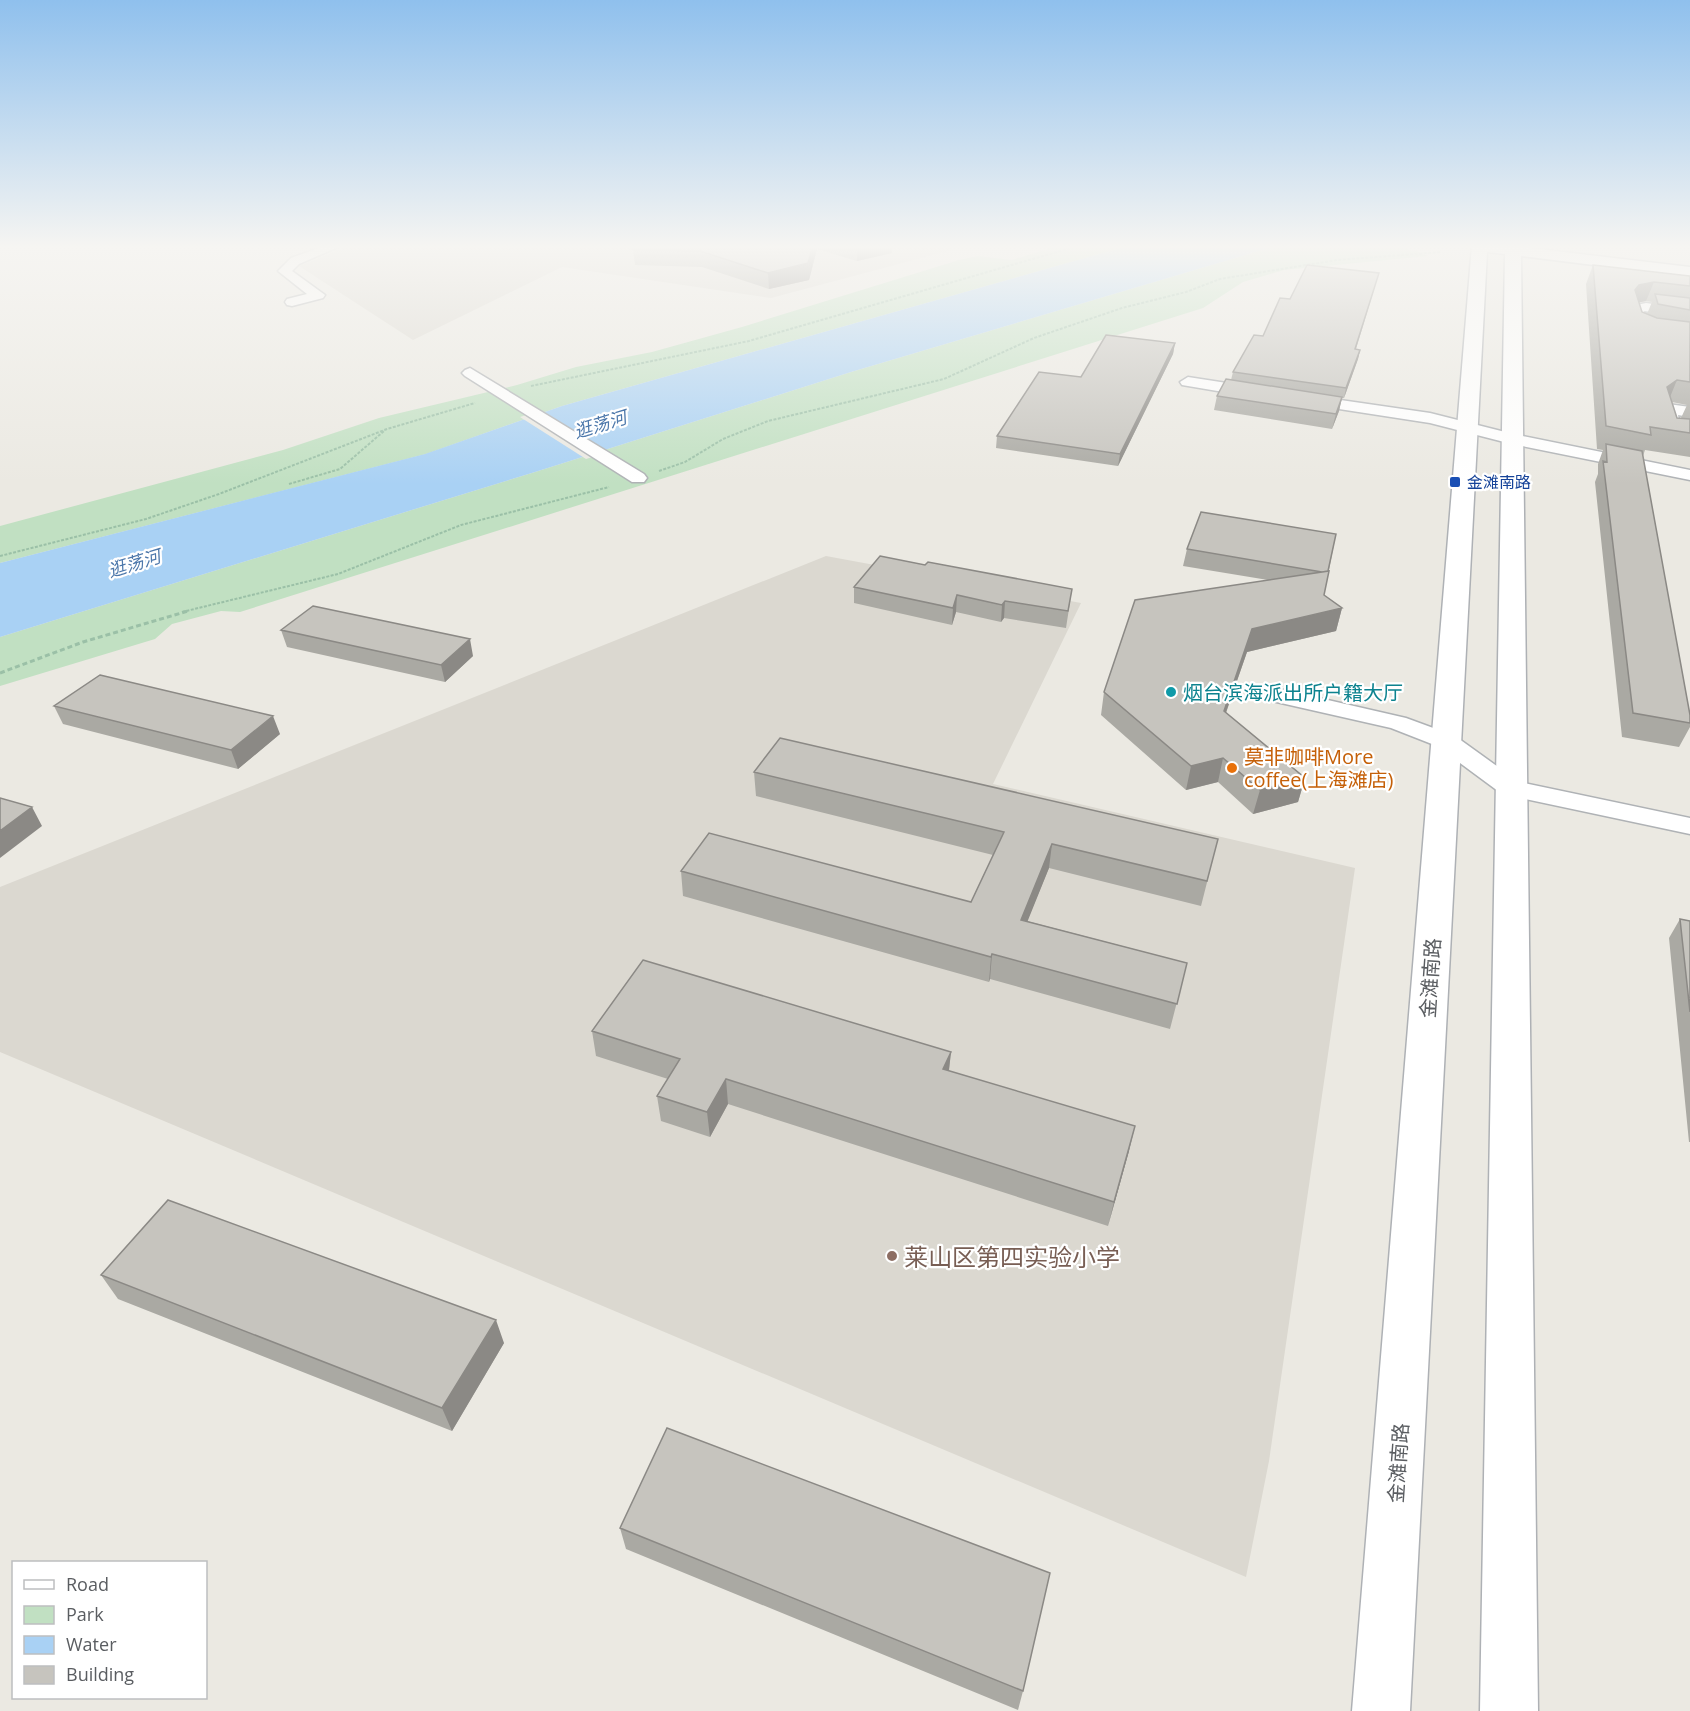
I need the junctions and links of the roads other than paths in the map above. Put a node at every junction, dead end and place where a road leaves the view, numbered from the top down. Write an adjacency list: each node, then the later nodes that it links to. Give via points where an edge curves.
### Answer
1 (1480, 325): 8 (street, 金滩南路)
2 (1499, 325): 10 (street)
3 (1640, 325): 4 (street, via 1649,332)
4 (1690, 337)
5 (470, 373): 12 (street)
6 (1188, 382): 8 (street, via 1430,418)
7 (1690, 412): 9 (street, via 1668,409 1674,434)
8 (1467, 428): 10 (street); 14 (street, 金滩南路)
9 (1690, 436)
10 (1512, 439): 11 (street); 15 (street)
11 (1690, 475)
12 (638, 478)
13 (1280, 696): 14 (street, via 1398,723)
14 (1446, 741): 15 (street); 18 (street, 金滩南路)
15 (1511, 788): 16 (street); 17 (street)
16 (1690, 826)
17 (1514, 1709)
18 (1381, 1711)

